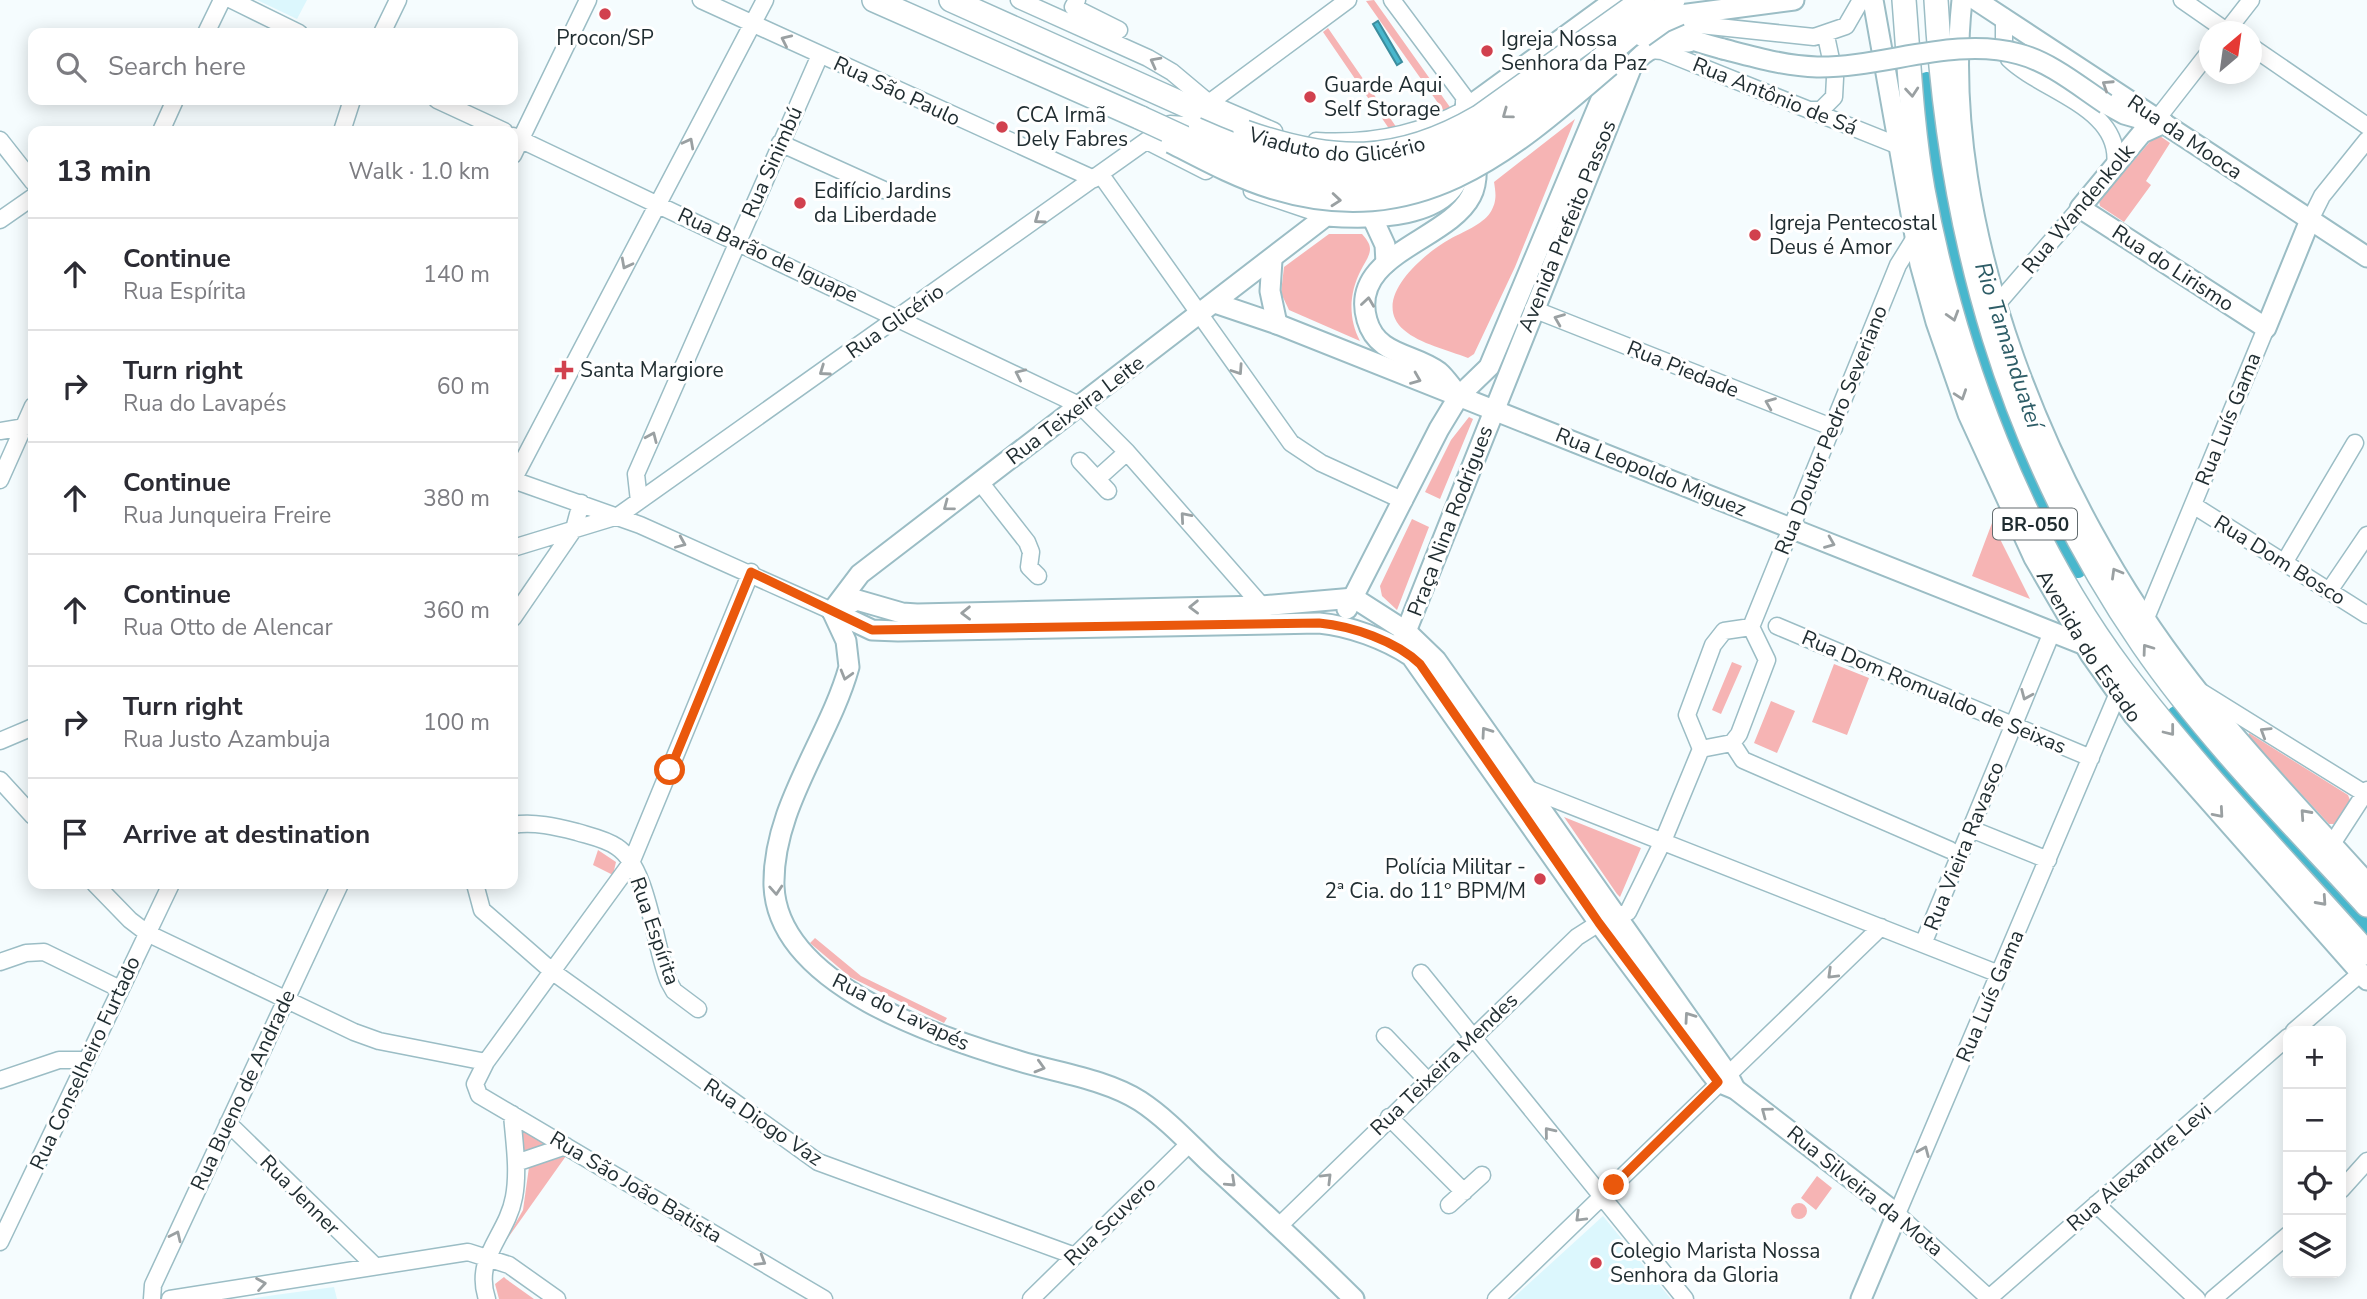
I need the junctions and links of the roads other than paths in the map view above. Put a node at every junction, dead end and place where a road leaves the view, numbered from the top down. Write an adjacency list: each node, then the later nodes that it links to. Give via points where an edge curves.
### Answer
1 (222, 0): 31 (street)
2 (232, 0): 32 (street)
3 (398, 0): 33 (street)
4 (588, 0): 57 (street)
5 (701, 0): 30 (street, Rua São Paulo)
6 (765, 0): 30 (street)
7 (874, 0): 50 (highway, Viaduto do Glicério)
8 (913, 0): 52 (highway, via 1123,95)
9 (951, 0): 35 (highway, Viaduto do Glicério, bridge, via 1245,132 1307,152 1346,156 1387,152 1450,134)
10 (979, 0): 43 (highway)
11 (1019, 0): 43 (street, one-way to 11, via 1148,58)
12 (1077, 0): 34 (street, via 1073,7)
13 (1348, 0): 43 (street)
14 (1392, 0): 47 (street)
15 (1673, 0): 50 (highway, Viaduto do Glicério, bridge, via 1511,130 1453,165 1422,176 1378,184 1298,180 1255,168)
16 (1794, 0): 41 (main road, Viaduto do Glicério, bridge, via 1680,15 1664,22)
17 (1861, 0): 36 (street, via 1846,26)
18 (1873, 0): 63 (main road, Avenida do Estado)
19 (1904, 0): 158 (highway, Avenida do Estado / BR-050, one-way to 158, via 1923,187 1940,274 1974,380 2022,501 2075,600 2122,670)
20 (1936, 0): 151 (highway, BR-050, one-way to 20, via 2242,768 2152,657 2109,592 2046,478 2012,394 1975,277 1954,177)
21 (1962, 0): 80 (main road, via 1957,65 1961,123 1985,259)
22 (1976, 0): 27 (main road, Rua da Mooca)
23 (2182, 0): 28 (street)
24 (2251, 0): 29 (street)
25 (1612, 1): 26 (main road); 47 (main road)
26 (1637, 8): 35 (highway, Viaduto do Glicério, bridge); 36 (street, via 1678,24); 37 (main road)
27 (2004, 17): 51 (main road, Rua da Mooca, one-way to 27); 64 (street, Rua da Mooca, via 2009,59 2102,122)
28 (2212, 21)
29 (2235, 21)
30 (752, 24): 40 (street, Rua São Paulo, one-way to 30); 69 (street, one-way to 30)
31 (208, 28)
32 (289, 28)
33 (384, 28)
34 (1119, 30)
35 (1594, 36): 52 (street, Viaduto do Glicério, one-way to 52, bridge, via 1545,87 1482,132 1413,162 1380,168 1310,167 1265,155 1197,126)
36 (1826, 36): 49 (street, via 1834,97 1821,110)
37 (1696, 42): 38 (main road, via 1662,44); 48 (main road, bridge, via 1765,60 1818,67 1943,52 2003,51 2039,62)
38 (1650, 50): 49 (street, Rua Antônio de Sá); 82 (main road, Avenida Prefeito Passos, via 1632,66)
39 (2262, 54): 56 (street)
40 (820, 55): 62 (street, Rua Sinimbú); 66 (street, Rua São Paulo)
41 (1618, 59): 50 (main road, Viaduto do Glicério, one-way to 41, bridge, via 1161,138 1274,189 1309,198 1384,199 1446,185 1497,157); 87 (main road, Avenida Prefeito Passos, via 1489,367)
42 (2199, 66): 51 (street, Rua Wandenkolk)
43 (1209, 103): 47 (street, via 1290,136 1350,142 1412,132)
44 (174, 105): 53 (street)
45 (350, 105): 54 (street)
46 (448, 105): 55 (street)
47 (1467, 105): 72 (main road, via 1461,169 1454,188 1440,201); 79 (main road, via 1476,164 1469,198 1456,214)
48 (2109, 106): 51 (main road, via 2137,118); 64 (main road, via 2127,129)
49 (1810, 110): 63 (street, Rua Antônio de Sá)
50 (1141, 118)
51 (2160, 121): 64 (main road, Rua Wandenkolk); 74 (main road, Rua da Mooca)
52 (1169, 122): 61 (street, Rua Glicério)
53 (163, 126)
54 (344, 126)
55 (492, 126)
56 (2367, 126)
57 (518, 135)
58 (518, 137): 69 (street, Rua Barão de Iguape)
59 (0, 140): 65 (street)
60 (2367, 140): 74 (street, via 2326,190)
61 (1149, 142): 66 (street, Rua Glicério); 71 (street, via 1222,179)
62 (780, 143): 67 (street); 76 (street, Rua Sinimbú)
63 (1899, 146): 75 (main road, Avenida do Estado)
64 (2121, 159): 70 (main road, Rua Wandenkolk)
65 (28, 176)
66 (1098, 177): 81 (street, Rua São Paulo); 83 (street, Rua Glicério, one-way to 83)
67 (884, 190)
68 (28, 200): 73 (street)
69 (657, 203): 76 (street, Rua Barão de Iguape); 96 (street, one-way to 96)
70 (2080, 208): 80 (street, Rua Wandenkolk); 85 (main road, Rua do Lirismo)
71 (1326, 216): 72 (main road); 78 (main road, Rua Teixeira Leite)
72 (1373, 219): 79 (main road, via 1385,245)
73 (0, 220)
74 (2310, 220): 77 (main road, Rua da Mooca); 85 (main road, Rua Luís Gama)
75 (1916, 236): 91 (street, Rua Doutor Pedro Severiano, via 1898,265); 126 (main road, Avenida do Estado, one-way to 126, via 1937,322 1968,414 2043,576)
76 (737, 241): 83 (street, Rua Barão de Iguape); 102 (street, Rua Sinimbú, one-way to 76, via 636,474)
77 (2364, 249)
78 (1272, 260): 81 (main road, Rua Teixeira Leite); 84 (main road, via 1270,291)
79 (1386, 262): 86 (main road, one-way to 79, via 1366,310 1372,283)
80 (1998, 303): 119 (main road, one-way to 80, via 2071,494 2037,417)
81 (1208, 308): 84 (main road); 88 (main road, Rua Teixeira Leite); 100 (street, Rua São Paulo, one-way to 100, via 1291,443 1321,463)
82 (1533, 309): 89 (main road, Avenida Prefeito Passos); 91 (street, Rua Piedade, one-way to 82)
83 (900, 317): 88 (street, Rua Barão de Iguape, one-way to 83); 102 (street, Rua Glicério, one-way to 102)
84 (1277, 324): 86 (main road)
85 (2266, 328): 103 (street, Rua Luís Gama)
86 (1379, 354): 87 (main road, via 1439,372)
87 (1459, 396): 89 (main road, Rua Leopoldo Miguez); 100 (main road, Praça Nina Rodrigues)
88 (1081, 405): 94 (street, Rua Barão de Iguape); 99 (main road, Rua Teixeira Leite)
89 (1494, 409): 106 (main road, Rua Leopoldo Miguez); 125 (main road, Praça Nina Rodrigues)
90 (28, 426): 92 (street); 97 (street)
91 (1834, 428): 106 (street, Rua Doutor Pedro Severiano)
92 (0, 431)
93 (2355, 443): 110 (street)
94 (1127, 452): 95 (street, via 1102,485); 115 (street, Rua Barão de Iguape, one-way to 94)
95 (1080, 461)
96 (518, 470)
97 (0, 480)
98 (518, 482): 101 (street)
99 (980, 482): 112 (street, via 1027,542 1029,567); 117 (main road, Rua Teixeira Leite, one-way to 117, via 860,574)
100 (1404, 501): 114 (main road, Praça Nina Rodrigues)
101 (581, 503): 104 (street); 107 (street)
102 (637, 503): 104 (street, Rua Glicério); 105 (street, Rua Sinimbú)
103 (2193, 505): 110 (street, Rua Dom Bosco); 119 (street, Rua Luís Gama)
104 (618, 516): 105 (street); 107 (street, Rua Glicério)
105 (640, 525): 111 (street, one-way to 111)
106 (1791, 528): 123 (street, Rua Doutor Pedro Severiano); 124 (main road, Rua Leopoldo Miguez, one-way to 124)
107 (574, 529): 109 (street, Rua Glicério); 116 (street)
108 (2367, 535): 113 (street)
109 (518, 546)
110 (2284, 562): 113 (street, Rua Dom Bosco)
111 (751, 572): 117 (street); 145 (street, Rua Espírita)
112 (1038, 576)
113 (2329, 591): 118 (street, Rua Dom Bosco)
114 (1354, 598): 115 (main road); 121 (main road, Praça Nina Rodrigues); 125 (main road)
115 (1262, 606): 120 (main road, one-way to 120)
116 (518, 611)
117 (832, 611): 120 (main road, via 872,630); 177 (main road, Rua do Lavapés, one-way to 177, via 846,641 849,667 786,821 774,886 784,922 800,950 829,978 930,1030 1122,1092 1157,1114)
118 (2367, 615)
119 (2146, 618): 127 (main road)
120 (1033, 620): 121 (main road)
121 (1337, 625): 125 (main road)
122 (1777, 626): 129 (street, Rua Dom Romualdo de Seixas)
123 (1751, 627): 132 (street, via 1768,660); 133 (street, via 1724,631 1713,645 1687,715)
124 (2052, 632): 126 (main road, Rua Leopoldo Miguez); 129 (street, Rua Vieira Ravasco, one-way to 129)
125 (1403, 640): 136 (main road, one-way to 125, via 1436,660); 153 (main road)
126 (2085, 645): 128 (main road, Avenida do Estado)
127 (2197, 690): 137 (street, one-way to 127); 142 (main road, one-way to 127)
128 (2118, 693): 134 (street, Rua Luís Gama); 158 (main road, Avenida do Estado, one-way to 158, via 2198,789)
129 (2014, 725): 134 (street, Rua Dom Romualdo de Seixas); 140 (street, Rua Vieira Ravasco)
130 (28, 729): 131 (street)
131 (0, 741)
132 (1732, 743): 133 (street); 143 (street, via 1743,760)
133 (1700, 749): 141 (street)
134 (2091, 758): 144 (street, Rua Luís Gama)
135 (0, 780): 138 (street)
136 (1526, 788): 141 (street); 152 (main road)
137 (2366, 793): 142 (street)
138 (28, 811)
139 (518, 822): 145 (street, via 607,841)
140 (1971, 829): 144 (street); 156 (street, Rua Vieira Ravasco)
141 (1663, 841): 152 (street, via 1630,908); 154 (street)
142 (2332, 844): 146 (main road)
143 (1950, 850)
144 (2048, 860): 161 (street, Rua Luís Gama)
145 (631, 863): 159 (street); 164 (street, Rua Espírita, via 669,982)
146 (2367, 883)
147 (100, 889): 155 (street)
148 (169, 889): 155 (street, Rua Conselheiro Furtado)
149 (338, 889): 163 (street, Rua Bueno de Andrade)
150 (476, 889): 159 (street, Rua Diogo Vaz, via 482,910 496,926)
151 (2367, 905)
152 (1619, 916): 153 (street, Rua Teixeira Mendes); 173 (main road, one-way to 152)
153 (1599, 923): 167 (street, Rua Teixeira Mendes, via 1577,937); 173 (main road)
154 (1881, 927): 156 (street); 173 (street, one-way to 173)
155 (147, 933): 162 (street, Rua Conselheiro Furtado); 163 (street)
156 (1923, 944): 161 (street)
157 (0, 961): 162 (street, via 44,952)
158 (2365, 968): 165 (street)
159 (553, 972): 170 (street); 193 (street, Rua Diogo Vaz, via 818,1162)
160 (1421, 973): 167 (street)
161 (1999, 974): 187 (street, Rua Luís Gama, one-way to 161)
162 (120, 989): 169 (street, Rua Conselheiro Furtado)
163 (284, 999): 170 (street, via 373,1040); 176 (street, Rua Bueno de Andrade)
164 (698, 1009)
165 (2300, 1026)
166 (1385, 1036): 172 (street)
167 (1472, 1037): 172 (street, Rua Teixeira Mendes); 184 (street, one-way to 167)
168 (2283, 1041): 186 (street, Rua Alexandre Levi)
169 (86, 1060): 171 (street, via 59,1060); 190 (street, Rua Conselheiro Furtado)
170 (486, 1062): 174 (street, Rua São João Batista, via 475,1084 479,1095)
171 (0, 1080)
172 (1427, 1080): 175 (street, Rua Teixeira Mendes)
173 (1727, 1081): 184 (street); 187 (main road, Rua Silveira da Mota, one-way to 173)
174 (512, 1114): 178 (street, Rua São João Batista); 180 (street)
175 (1389, 1117): 183 (street); 188 (street, Rua Teixeira Mendes, one-way to 175)
176 (228, 1123): 191 (street, Rua Jenner); 196 (street, Rua Bueno de Andrade, one-way to 176, via 153,1285)
177 (1189, 1144): 188 (main road, Rua do Lavapés, one-way to 188); 193 (street, Rua Scuvero)
178 (566, 1146): 180 (street); 200 (street, Rua São João Batista, one-way to 200)
179 (2367, 1161): 182 (street)
180 (516, 1163): 192 (street, via 512,1207)
181 (1482, 1175): 183 (street)
182 (2346, 1184)
183 (1464, 1192): 185 (street)
184 (1602, 1196): 203 (street, one-way to 203); 204 (street)
185 (1449, 1205)
186 (2096, 1205): 206 (street, Rua Alexandre Levi); 207 (street)
187 (1897, 1213): 205 (main road, Rua Luís Gama); 206 (street, Rua Silveira da Mota)
188 (1279, 1226): 202 (main road, Rua do Lavapés)
189 (2283, 1239): 208 (street)
190 (0, 1242)
191 (356, 1251): 194 (street, Rua Jenner); 195 (street)
192 (488, 1256): 194 (street, via 457,1252); 198 (street, via 481,1276); 199 (street)
193 (1075, 1256): 201 (street, Rua Scuvero)
194 (374, 1265): 195 (street)
195 (348, 1269): 197 (street, one-way to 195)
196 (152, 1299)
197 (170, 1299)
198 (487, 1299)
199 (557, 1299)
200 (824, 1299)
201 (1031, 1299)
202 (1354, 1299)
203 (1496, 1299)
204 (1685, 1299)
205 (1861, 1299)
206 (1989, 1299)
207 (2197, 1299)
208 (2213, 1299)

